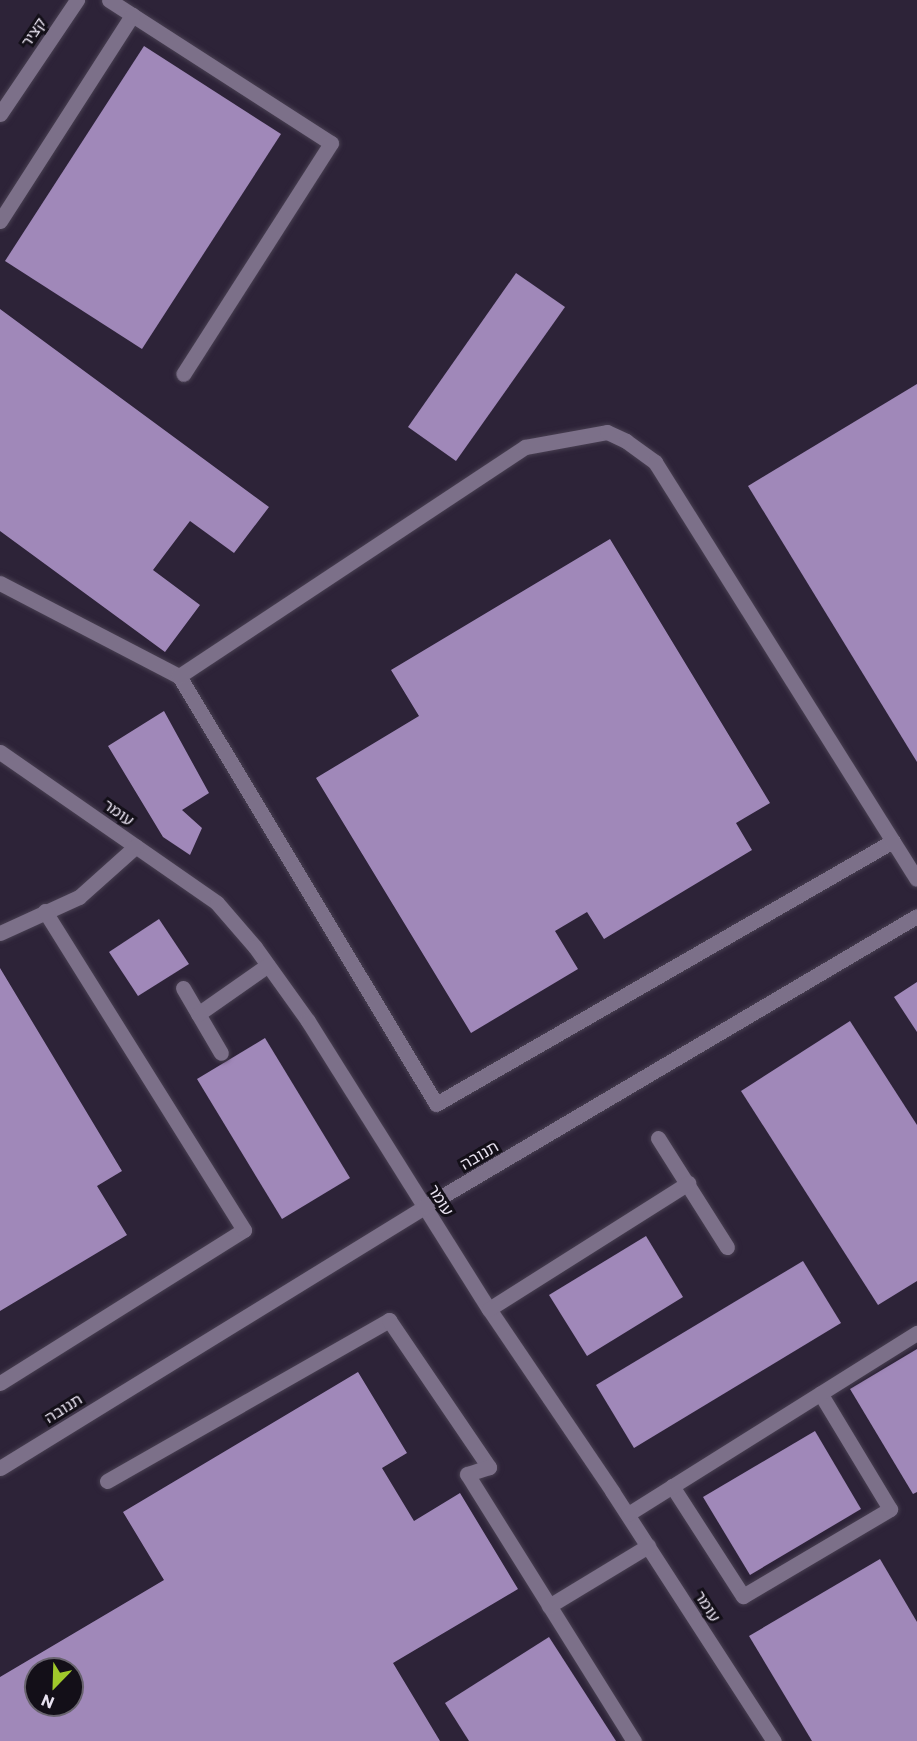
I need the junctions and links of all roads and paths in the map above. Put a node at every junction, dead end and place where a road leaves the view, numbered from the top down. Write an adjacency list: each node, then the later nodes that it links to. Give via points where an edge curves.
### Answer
1 (77, 0): 4 (street, קציר)
2 (109, 0): 3 (street)
3 (132, 15): 5 (street); 6 (street, via 331,143)
4 (0, 114)
5 (0, 221)
6 (183, 374)
7 (0, 582): 8 (street)
8 (179, 676): 10 (street, via 525,447 607,432 654,462); 10 (street, via 436,1104)
9 (0, 752): 11 (street, עומר)
10 (893, 841): 12 (street)
11 (136, 846): 13 (street, via 79,897); 16 (street, עומר, via 217,903)
12 (917, 879)
13 (45, 911): 15 (street); 26 (street, via 244,1230)
14 (917, 916): 22 (street, תנובה)
15 (0, 933)
16 (268, 966): 18 (street); 22 (street, עומר, via 308,1021)
17 (183, 988): 18 (street)
18 (198, 1014): 19 (street)
19 (221, 1053)
20 (658, 1138): 21 (street)
21 (688, 1184): 23 (street); 24 (street)
22 (424, 1207): 24 (street, עומר); 28 (street, תנובה)
23 (727, 1247)
24 (489, 1309): 31 (street, עומר)
25 (917, 1333): 27 (street)
26 (0, 1383)
27 (820, 1393): 30 (street); 30 (street, via 890,1509 743,1596)
28 (0, 1468)
29 (107, 1481): 33 (street, via 389,1320 489,1467 467,1474)
30 (672, 1486): 31 (street)
31 (628, 1514): 32 (street, עומר)
32 (648, 1546): 33 (street); 35 (street, עומר)
33 (549, 1606): 34 (street)
34 (634, 1741)
35 (774, 1741)

